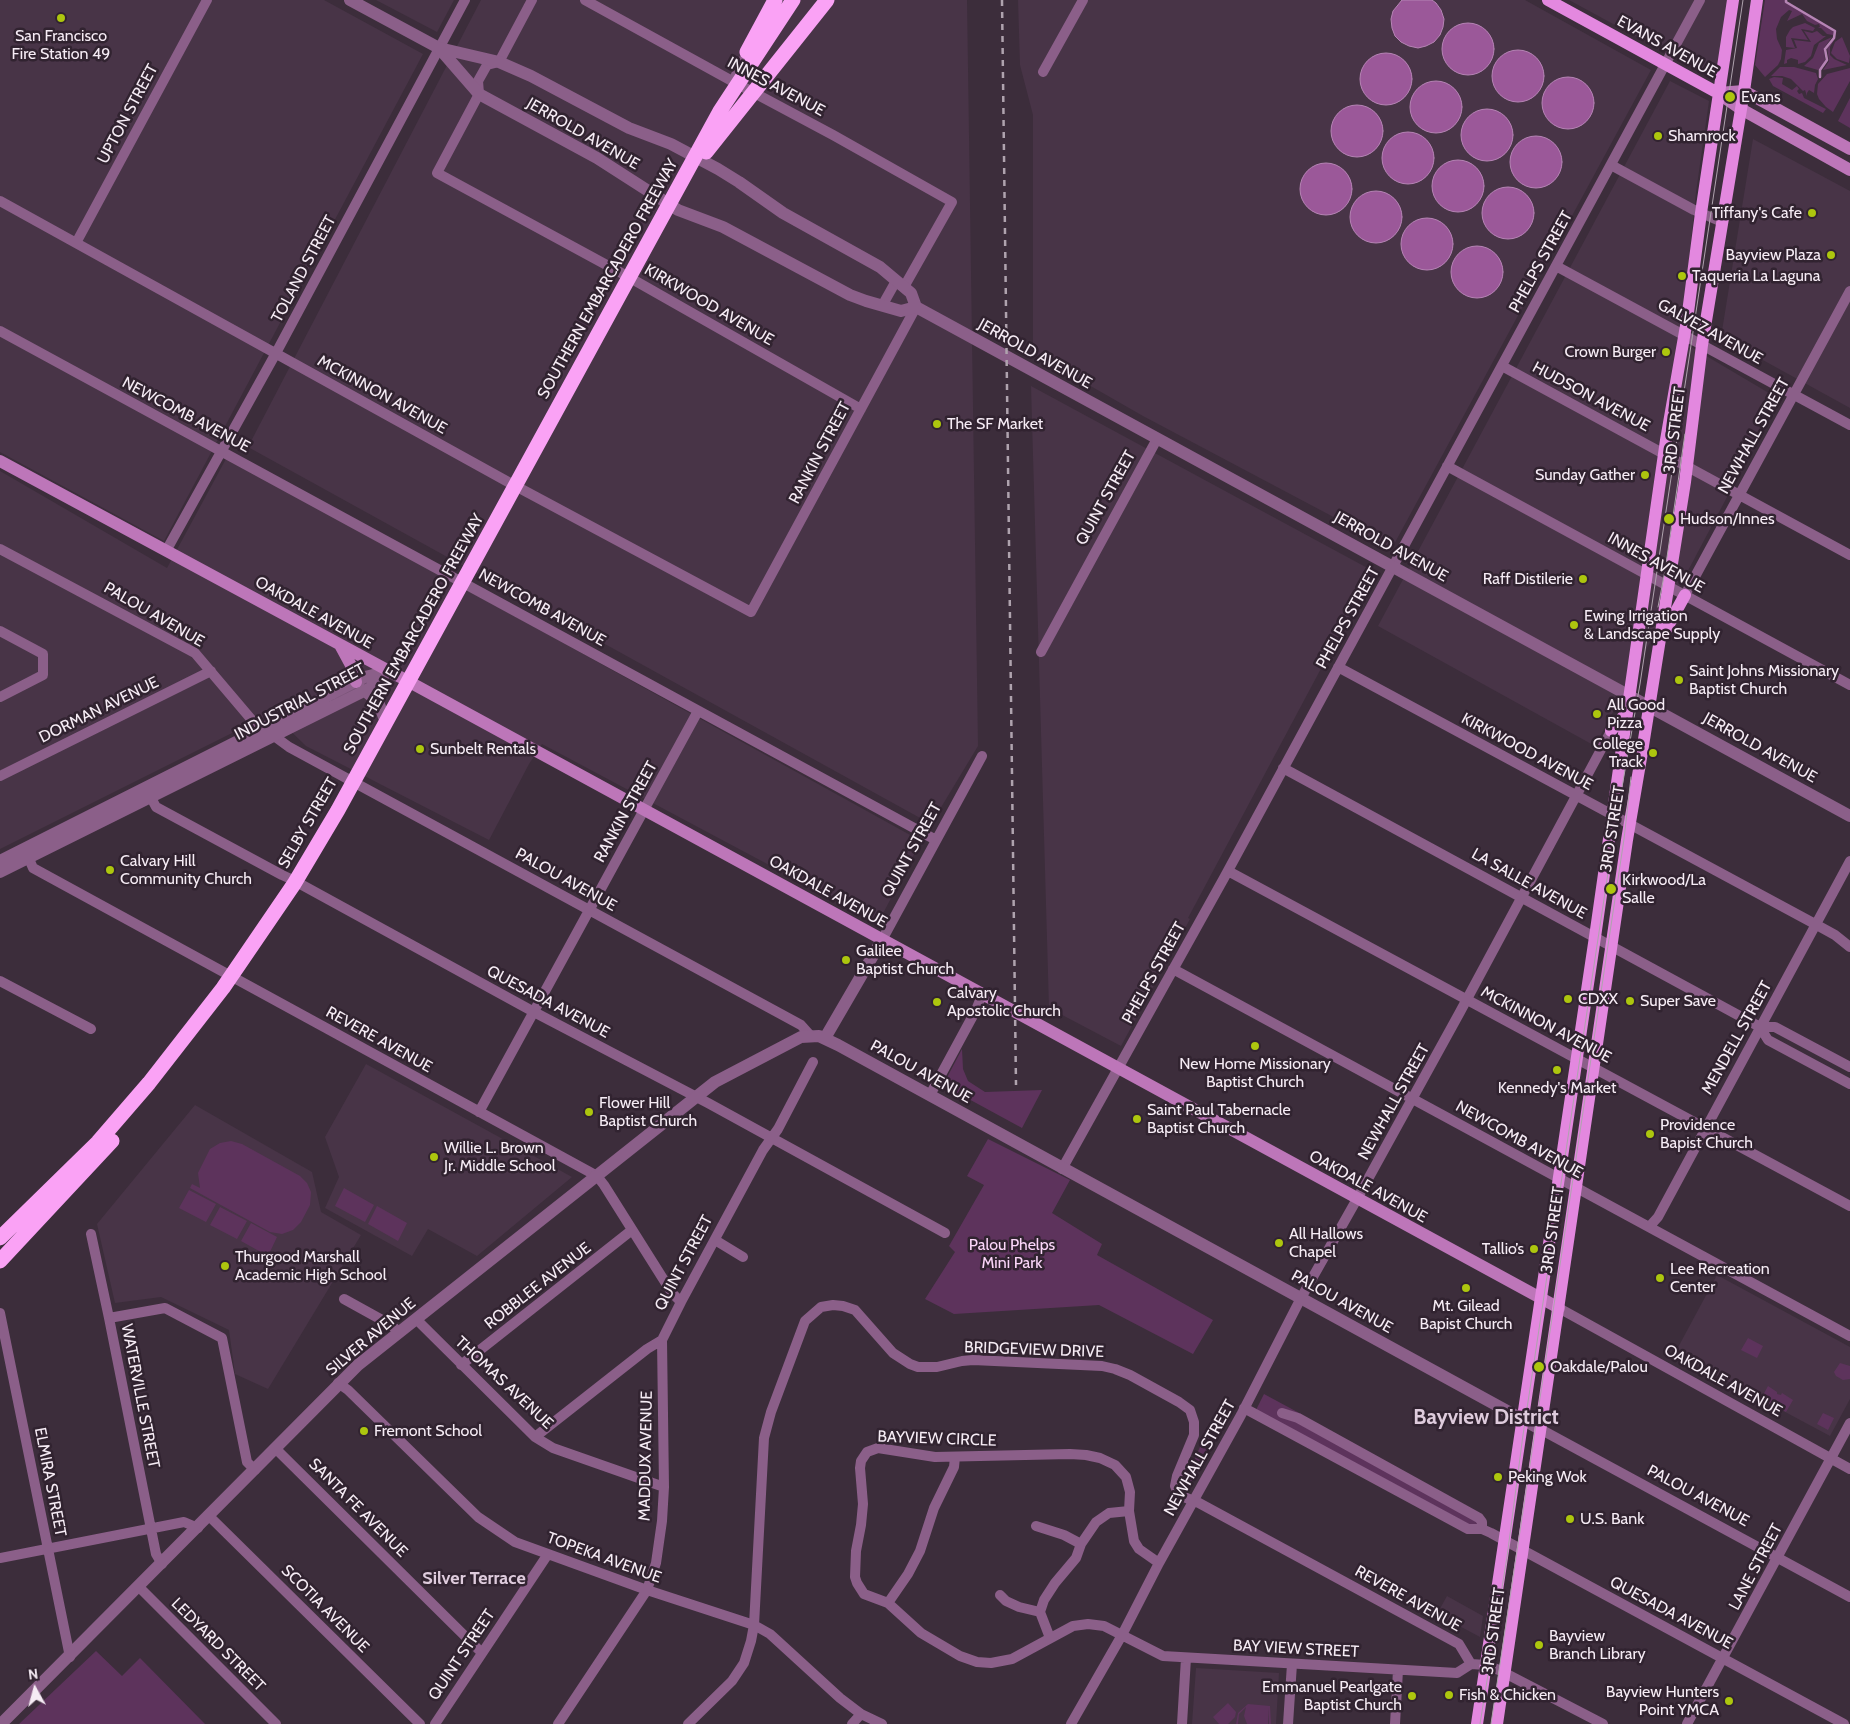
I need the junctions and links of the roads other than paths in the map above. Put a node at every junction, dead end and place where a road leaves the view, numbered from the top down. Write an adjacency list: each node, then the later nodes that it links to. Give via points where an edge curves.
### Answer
1 (207, 0): 32 (street, UPTON STREET)
2 (350, 0): 14 (street, JERROLD AVENUE)
3 (465, 0): 14 (street, TOLAND STREET)
4 (532, 0): 15 (street)
5 (585, 0): 18 (street, INNES AVENUE)
6 (775, 0): 18 (street); 125 (highway, SOUTHERN EMBARCADERO FREEWAY, via 329,815 243,951)
7 (793, 0): 31 (highway, SOUTHERN EMBARCADERO FREEWAY, via 720,112)
8 (827, 0): 31 (highway, via 702,158)
9 (1082, 0): 17 (street)
10 (1548, 0): 16 (main road, EVANS AVENUE)
11 (1700, 0): 16 (street, PHELPS STREET)
12 (1733, 0): 20 (main road, 3RD STREET)
13 (1757, 0): 19 (main road, 3RD STREET)
14 (439, 48): 15 (street, JERROLD AVENUE); 21 (street, JERROLD AVENUE); 43 (street, TOLAND STREET)
15 (499, 62): 21 (street, via 487,65 478,81); 24 (street, JERROLD AVENUE)
16 (1666, 64): 20 (main road, EVANS AVENUE); 25 (street, PHELPS STREET)
17 (1043, 72)
18 (732, 82): 24 (street); 35 (street, INNES AVENUE, via 952,202)
19 (1744, 91): 20 (main road, EVANS AVENUE); 22 (main road, 3RD STREET); 23 (main road)
20 (1718, 93): 22 (main road, EVANS AVENUE); 29 (main road, 3RD STREET)
21 (480, 94): 28 (street, JERROLD AVENUE, via 597,158); 46 (street, KIRKWOOD AVENUE, via 437,173)
22 (1741, 109): 26 (main road, EVANS AVENUE); 30 (main road, 3RD STREET)
23 (1850, 149)
24 (690, 155): 28 (street); 35 (street, JERROLD AVENUE, via 739,182 783,213 880,267)
25 (1611, 165): 29 (street); 34 (street, PHELPS STREET)
26 (1850, 170)
27 (0, 201): 32 (street, MCKINNON AVENUE)
28 (665, 202): 33 (street); 38 (street, JERROLD AVENUE, via 690,216 723,227 850,295)
29 (1701, 213): 30 (street); 41 (main road, 3RD STREET)
30 (1722, 222): 42 (main road, 3RD STREET)
31 (652, 235): 112 (highway, SOUTHERN EMBARCADERO FREEWAY, via 330,825 276,912)
32 (76, 243): 43 (street, MCKINNON AVENUE)
33 (632, 263)
34 (1556, 266): 41 (street, GALVEZ AVENUE); 44 (street, PHELPS STREET)
35 (900, 284): 38 (street); 39 (street, JERROLD AVENUE, via 911,293)
36 (619, 287): 54 (street, SELBY STREET)
37 (1849, 294): 45 (street, NEWHALL STREET)
38 (882, 306): 39 (street, JERROLD AVENUE, via 901,311)
39 (916, 308): 46 (street, RANKIN STREET); 48 (street, JERROLD AVENUE)
40 (0, 331): 49 (street, NEWCOMB AVENUE)
41 (1684, 335): 42 (street, GALVEZ AVENUE); 50 (main road, 3RD STREET)
42 (1702, 345): 45 (street, GALVEZ AVENUE); 53 (main road, 3RD STREET)
43 (276, 353): 49 (street, TOLAND STREET); 54 (street, MCKINNON AVENUE)
44 (1502, 366): 50 (street, HUDSON AVENUE); 52 (street, PHELPS STREET)
45 (1794, 394): 47 (street, GALVEZ AVENUE); 55 (street, NEWHALL STREET)
46 (861, 409): 64 (street, RANKIN STREET)
47 (1850, 425)
48 (1157, 439): 59 (street, JERROLD AVENUE); 68 (street, QUINT STREET)
49 (221, 451): 57 (street, TOLAND STREET); 61 (street, NEWCOMB AVENUE)
50 (1664, 454): 53 (street, HUDSON AVENUE); 60 (main road, 3RD STREET)
51 (0, 461): 57 (main road, OAKDALE AVENUE)
52 (1447, 466): 59 (street, PHELPS STREET); 60 (street, INNES AVENUE)
53 (1687, 467): 55 (street, HUDSON AVENUE); 62 (main road, 3RD STREET)
54 (510, 483): 61 (street, SELBY STREET); 64 (street, MCKINNON AVENUE)
55 (1738, 495): 58 (street, HUDSON AVENUE); 63 (street, NEWHALL STREET)
56 (0, 549): 70 (street, PALOU AVENUE, via 194,653)
57 (166, 552): 67 (main road, OAKDALE AVENUE)
58 (1850, 555)
59 (1392, 567): 69 (street, PHELPS STREET); 76 (street, JERROLD AVENUE)
60 (1648, 575): 62 (street, INNES AVENUE); 76 (main road, 3RD STREET)
61 (459, 579): 72 (street, SELBY STREET); 78 (street, NEWCOMB AVENUE)
62 (1668, 586): 63 (street, INNES AVENUE); 66 (main road, 3RD STREET)
63 (1685, 595): 66 (main road); 73 (street, INNES AVENUE)
64 (750, 612)
65 (0, 631): 75 (street, via 43,654 43,675)
66 (1658, 644): 77 (main road, 3RD STREET)
67 (340, 645): 71 (main road, OAKDALE AVENUE); 74 (main road)
68 (1041, 652)
69 (1338, 667): 84 (street, PHELPS STREET); 88 (street, KIRKWOOD AVENUE)
70 (211, 671): 82 (street, PALOU AVENUE, via 251,719); 85 (street, DORMAN AVENUE)
71 (388, 671): 72 (main road, OAKDALE AVENUE); 74 (street, INDUSTRIAL STREET, via 365,677)
72 (404, 679): 80 (street, SELBY STREET); 89 (main road, OAKDALE AVENUE)
73 (1850, 685)
74 (360, 686): 80 (street, via 378,702); 82 (street, INDUSTRIAL STREET)
75 (0, 696)
76 (1629, 696): 77 (street, JERROLD AVENUE); 79 (main road, 3RD STREET)
77 (1649, 706): 91 (street, JERROLD AVENUE); 92 (main road, 3RD STREET)
78 (698, 711): 89 (street, RANKIN STREET); 93 (street, NEWCOMB AVENUE)
79 (1627, 712): 81 (main road); 90 (main road, 3RD STREET)
80 (384, 718): 86 (street, SELBY STREET)
81 (1611, 731): 88 (street, NEWHALL STREET)
82 (267, 732): 86 (street, PALOU AVENUE); 87 (street, INDUSTRIAL STREET)
83 (982, 756): 93 (street, QUINT STREET)
84 (1283, 768): 97 (street, PHELPS STREET); 100 (street, LA SALLE AVENUE)
85 (0, 776)
86 (350, 780): 99 (street, SELBY STREET); 101 (street, PALOU AVENUE)
87 (148, 792): 94 (street, INDUSTRIAL STREET); 99 (street, QUESADA AVENUE, via 156,807)
88 (1576, 795): 90 (street, KIRKWOOD AVENUE); 100 (street, NEWHALL STREET)
89 (644, 810): 101 (street, RANKIN STREET); 106 (main road, OAKDALE AVENUE)
90 (1612, 815): 92 (street, KIRKWOOD AVENUE); 105 (main road, 3RD STREET)
91 (1850, 816)
92 (1630, 825): 102 (street, KIRKWOOD AVENUE); 107 (main road, 3RD STREET)
93 (936, 840): 106 (street, QUINT STREET)
94 (26, 853): 95 (street, INDUSTRIAL STREET); 98 (street, INDUSTRIAL STREET); 110 (street, REVERE AVENUE, via 33,868)
95 (0, 861)
96 (1850, 861): 102 (street, MENDELL STREET)
97 (1228, 871): 109 (street, PHELPS STREET); 114 (street, MCKINNON AVENUE)
98 (0, 872)
99 (294, 880): 110 (street, SELBY STREET); 115 (street, QUESADA AVENUE)
100 (1522, 898): 105 (street, LA SALLE AVENUE); 114 (street, NEWHALL STREET)
101 (589, 911): 115 (street, RANKIN STREET); 118 (street, PALOU AVENUE, via 801,1025)
102 (1815, 924): 103 (street, KIRKWOOD AVENUE); 116 (street, MENDELL STREET)
103 (1835, 935): 104 (street, KIRKWOOD AVENUE); 108 (street, KIRKWOOD AVENUE)
104 (1850, 936)
105 (1595, 937): 107 (street, LA SALLE AVENUE); 120 (main road, 3RD STREET)
106 (882, 940): 113 (main road, OAKDALE AVENUE); 119 (street, QUINT STREET)
107 (1611, 946): 116 (street, LA SALLE AVENUE); 122 (main road, 3RD STREET)
108 (1850, 947)
109 (1173, 969): 124 (street, PHELPS STREET); 129 (street, NEWCOMB AVENUE)
110 (230, 974): 130 (street, REVERE AVENUE)
111 (0, 981): 117 (street)
112 (223, 988): 144 (highway, SOUTHERN EMBARCADERO FREEWAY, via 124,1113); 148 (highway, via 158,1089)
113 (982, 995): 124 (main road, OAKDALE AVENUE); 127 (street)
114 (1467, 999): 120 (street, MCKINNON AVENUE); 129 (street, NEWHALL STREET)
115 (534, 1012): 128 (street, QUESADA AVENUE); 130 (street, RANKIN STREET)
116 (1760, 1027): 123 (street, LA SALLE AVENUE, via 1775,1027); 126 (street, LA SALLE AVENUE, via 1768,1040); 131 (street, MENDELL STREET)
117 (91, 1029)
118 (810, 1035): 119 (street, PALOU AVENUE); 128 (street, SILVER AVENUE, via 723,1078)
119 (826, 1038): 127 (street, PALOU AVENUE)
120 (1577, 1059): 122 (street, MCKINNON AVENUE); 135 (main road, 3RD STREET)
121 (814, 1062): 132 (street, QUINT STREET)
122 (1593, 1067): 131 (street, MCKINNON AVENUE); 136 (main road, 3RD STREET)
123 (1850, 1068)
124 (1118, 1069): 133 (street, PHELPS STREET); 137 (main road, OAKDALE AVENUE)
125 (157, 1072): 140 (highway, SOUTHERN EMBARCADERO FREEWAY); 146 (highway, via 118,1127)
126 (1850, 1084)
127 (930, 1095): 133 (street, PALOU AVENUE)
128 (696, 1098): 132 (street, QUESADA AVENUE); 134 (street, SILVER AVENUE)
129 (1412, 1099): 135 (street, NEWCOMB AVENUE); 137 (street, NEWHALL STREET)
130 (479, 1112): 134 (street, REVERE AVENUE)
131 (1705, 1128): 138 (street, MCKINNON AVENUE); 139 (street, MENDELL STREET, via 1658,1217)
132 (771, 1139): 143 (street, QUESADA AVENUE); 145 (street, QUINT STREET)
133 (1062, 1169): 149 (street, PALOU AVENUE)
134 (597, 1176): 141 (street, REVERE AVENUE); 156 (street, SILVER AVENUE)
135 (1559, 1179): 136 (street, NEWCOMB AVENUE); 151 (main road, 3RD STREET)
136 (1575, 1188): 139 (street, NEWCOMB AVENUE); 153 (main road, 3RD STREET)
137 (1358, 1200): 149 (street, NEWHALL STREET); 151 (main road, OAKDALE AVENUE)
138 (1850, 1206)
139 (1649, 1227): 158 (street, NEWCOMB AVENUE)
140 (0, 1228)
141 (632, 1230): 152 (street, REVERE AVENUE); 160 (street, ROBBLEE AVENUE)
142 (90, 1234): 155 (street, WATERVILLE STREET)
143 (945, 1234)
144 (0, 1238)
145 (715, 1240): 147 (street); 152 (street, QUINT STREET)
146 (0, 1252)
147 (743, 1257)
148 (0, 1261)
149 (1301, 1298): 162 (street, NEWHALL STREET); 164 (street, PALOU AVENUE)
150 (344, 1299): 157 (street)
151 (1541, 1299): 153 (main road, OAKDALE AVENUE); 164 (main road, 3RD STREET)
152 (681, 1302): 159 (street, QUINT STREET)
153 (1559, 1308): 166 (main road, 3RD STREET); 170 (street, OAKDALE AVENUE)
154 (0, 1313): 183 (street, ELMIRA STREET)
155 (110, 1318): 172 (street, via 165,1308 222,1338 247,1462); 178 (street, WATERVILLE STREET)
156 (416, 1319): 157 (street, SILVER AVENUE); 160 (street, THOMAS AVENUE)
157 (399, 1332): 161 (street, SILVER AVENUE)
158 (1850, 1336)
159 (662, 1340): 167 (street); 173 (street, MADDUX AVENUE)
160 (461, 1364): 167 (street, THOMAS AVENUE)
161 (338, 1383): 168 (street, SILVER AVENUE); 185 (street, TOPEKA AVENUE, via 478,1517 515,1542)
162 (1244, 1408): 174 (street, NEWHALL STREET); 180 (street, QUESADA AVENUE, via 1468,1529)
163 (1282, 1413): 180 (street, QUESADA AVENUE, via 1298,1418 1479,1518)
164 (1522, 1419): 166 (street, PALOU AVENUE); 181 (main road, 3RD STREET)
165 (1850, 1424): 170 (street, LANE STREET)
166 (1540, 1429): 184 (main road, 3RD STREET); 186 (street, PALOU AVENUE)
167 (535, 1437): 173 (street, THOMAS AVENUE, via 553,1448)
168 (276, 1449): 172 (street, SILVER AVENUE); 199 (street, SANTA FE AVENUE)
169 (955, 1457): 175 (street, BAYVIEW CIRCLE, via 1070,1454 1100,1458 1114,1465 1126,1477 1130,1492); 194 (street, via 954,1467 934,1508 918,1556); 194 (street, BAYVIEW CIRCLE, via 917,1456 878,1448 867,1452 861,1461 862,1524 855,1577 864,1594)
170 (1831, 1458): 171 (street, OAKDALE AVENUE); 186 (street, LANE STREET)
171 (1850, 1469)
172 (255, 1470): 176 (street, SILVER AVENUE)
173 (664, 1487): 191 (street, MADDUX AVENUE, via 656,1563)
174 (1193, 1500): 188 (street, NEWHALL STREET); 196 (street, BRIDGEVIEW DRIVE, via 1179,1495 1175,1486 1194,1435 1190,1410 1130,1375 1102,1366 973,1360 937,1367 918,1366 893,1353 855,1310 838,1305 821,1307 806,1321 764,1438); 204 (street, REVERE AVENUE, via 1459,1644)
175 (1129, 1511): 182 (street, via 1102,1517); 188 (street, BAYVIEW CIRCLE, via 1134,1541 1139,1549)
176 (209, 1516): 179 (street, SILVER AVENUE); 211 (street, SCOTIA AVENUE)
177 (1036, 1526): 182 (street)
178 (151, 1528): 179 (street, via 184,1522); 183 (street); 189 (street, WATERVILLE STREET, via 156,1554)
179 (198, 1528): 189 (street, SILVER AVENUE)
180 (1482, 1529): 181 (street, QUESADA AVENUE)
181 (1505, 1540): 184 (street, QUESADA AVENUE); 205 (main road, 3RD STREET)
182 (1082, 1544): 195 (street, via 1076,1558 1044,1600)
183 (48, 1548): 187 (street); 200 (street, ELMIRA STREET)
184 (1522, 1550): 202 (street, QUESADA AVENUE); 207 (main road, 3RD STREET)
185 (548, 1554): 191 (street, TOPEKA AVENUE); 199 (street, QUINT STREET)
186 (1778, 1557): 193 (street, PALOU AVENUE); 202 (street, LANE STREET)
187 (0, 1558)
188 (1159, 1563): 197 (street, NEWHALL STREET)
189 (162, 1564): 190 (street, SILVER AVENUE)
190 (139, 1587): 200 (street, SILVER AVENUE); 210 (street, LEDYARD STREET)
191 (647, 1590): 196 (street, TOPEKA AVENUE); 213 (street, MADDUX AVENUE)
192 (1000, 1595): 195 (street, via 1019,1607)
193 (1850, 1597)
194 (888, 1603): 198 (street, BAYVIEW CIRCLE, via 921,1633 976,1662 990,1664 1012,1659)
195 (1040, 1612): 198 (street)
196 (754, 1625): 208 (street, TOPEKA AVENUE, via 770,1634); 214 (street, BRIDGEVIEW DRIVE, via 744,1663 732,1682)
197 (1122, 1635): 198 (street, BAYVIEW CIRCLE, via 1104,1626 1088,1624 1073,1626); 201 (street, BAY VIEW STREET, via 1163,1656); 217 (street, NEWHALL STREET)
198 (1050, 1638)
199 (482, 1653): 212 (street, QUINT STREET)
200 (70, 1657): 209 (street, SILVER AVENUE)
201 (1186, 1658): 203 (street, BAY VIEW STREET); 218 (street)
202 (1723, 1658): 224 (street, LANE STREET); 225 (street, QUESADA AVENUE)
203 (1292, 1664): 206 (street, BAY VIEW STREET); 219 (street)
204 (1471, 1664): 205 (street); 206 (street, BAY VIEW STREET, via 1457,1673)
205 (1486, 1666): 207 (street); 221 (main road, 3RD STREET)
206 (1398, 1670): 220 (street)
207 (1504, 1672): 222 (main road, 3RD STREET); 223 (street)
208 (861, 1714): 215 (street); 216 (street, TOPEKA AVENUE)
209 (1, 1724)
210 (276, 1724)
211 (420, 1724)
212 (435, 1724)
213 (558, 1724)
214 (688, 1724)
215 (852, 1724)
216 (882, 1724)
217 (1071, 1724)
218 (1182, 1724)
219 (1288, 1724)
220 (1395, 1724)
221 (1477, 1724)
222 (1497, 1724)
223 (1603, 1724)
224 (1688, 1724)
225 (1844, 1724)

